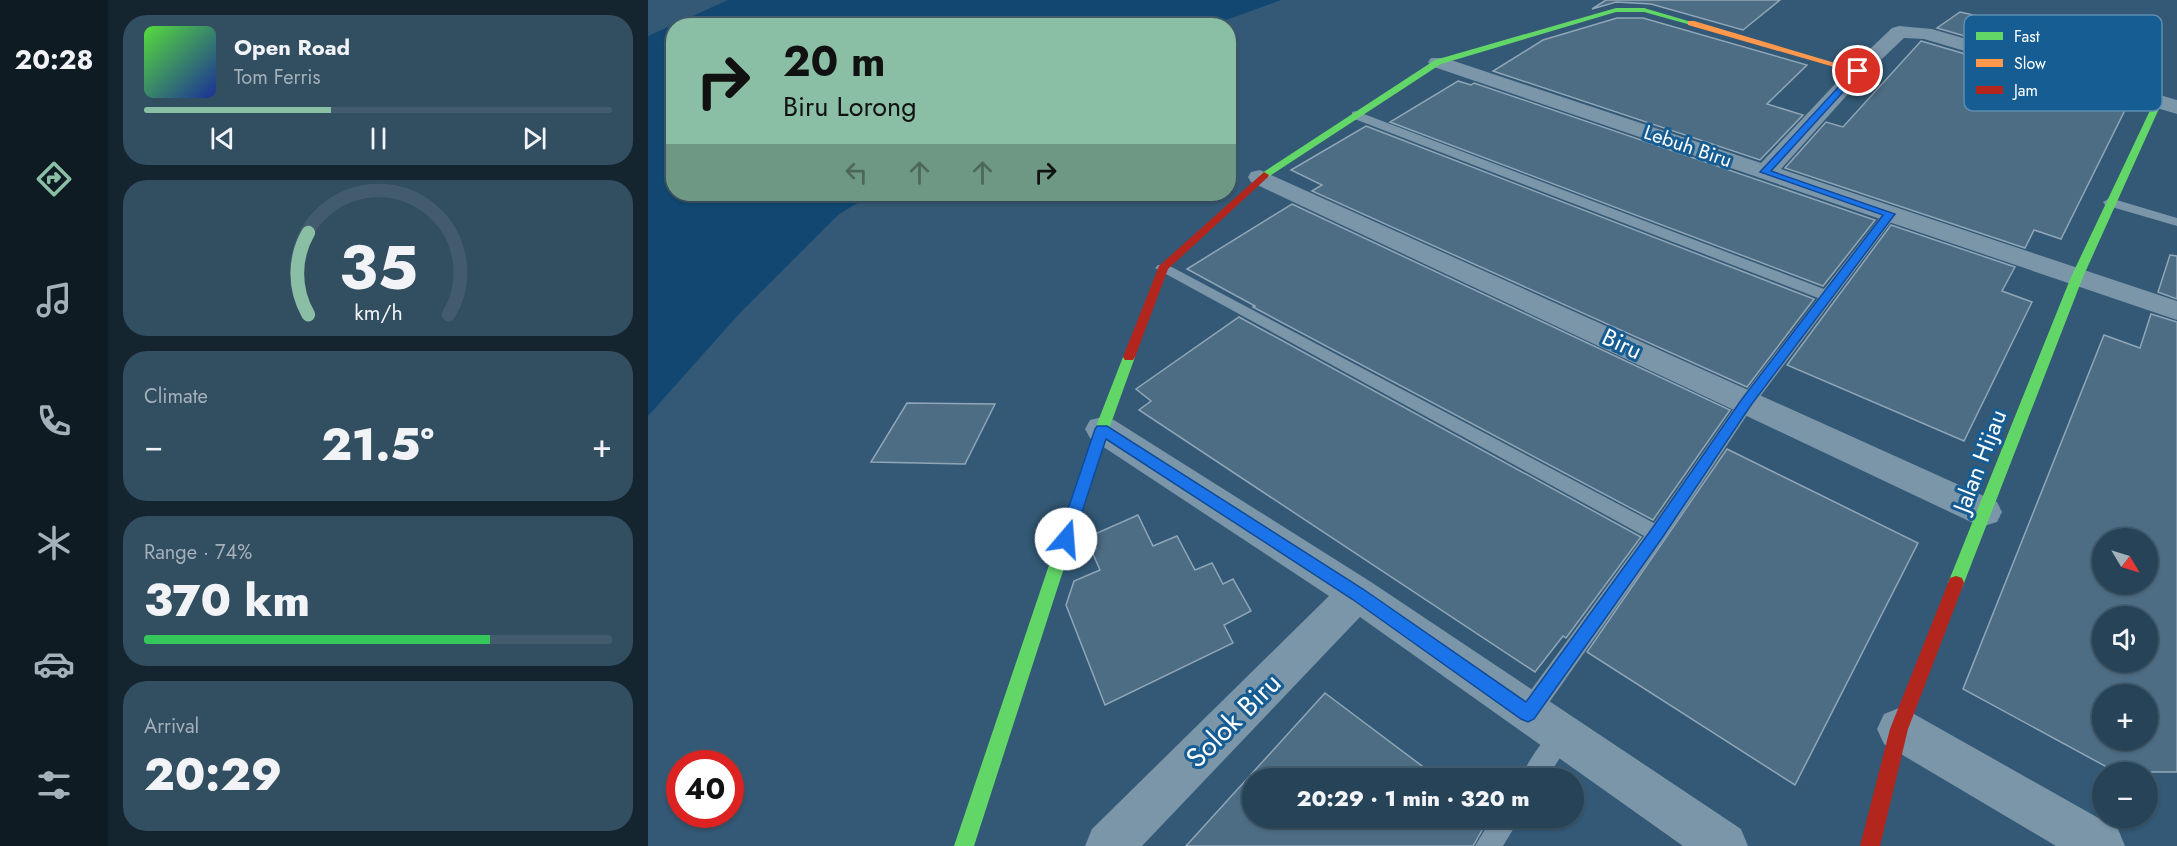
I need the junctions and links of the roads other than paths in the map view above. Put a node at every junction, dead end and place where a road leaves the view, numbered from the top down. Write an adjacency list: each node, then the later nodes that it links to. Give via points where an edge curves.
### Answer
1 (1964, 45): 3 (street, via 1916,31 1899,32)
2 (1438, 62): 3 (street, via 1634,8); 5 (street); 6 (street, Lebuh Biru)
3 (1858, 71): 6 (street)
4 (2167, 104): 10 (street, Jalan Hijau)
5 (1356, 115): 7 (street); 15 (lane)
6 (1765, 172): 11 (street, Lebuh Biru)
7 (1260, 177): 8 (street); 17 (street, Biru)
8 (1236, 200)
9 (1234, 201): 13 (street)
10 (2110, 202): 12 (lane); 14 (street, Jalan Hijau)
11 (1890, 214): 14 (street, Lebuh Biru); 15 (lane)
12 (2177, 222)
13 (1163, 268): 18 (street); 20 (lane)
14 (2077, 277): 16 (street, Lebuh Biru); 19 (street, Jalan Hijau)
15 (1827, 296): 17 (lane)
16 (2177, 311)
17 (1747, 402): 19 (street, Biru); 20 (lane)
18 (1102, 429): 21 (street); 27 (street)
19 (1984, 512): 23 (street, Jalan Hijau)
20 (1657, 534): 22 (lane)
21 (1357, 594): 22 (street); 28 (street, Solok Biru)
22 (1528, 713): 24 (street)
23 (1899, 729): 31 (street, Jalan Hijau); 32 (street)
24 (1562, 736): 25 (lane); 30 (street)
25 (1540, 768)
26 (1500, 828): 29 (lane)
27 (964, 846)
28 (1109, 846)
29 (1488, 846)
30 (1724, 846)
31 (1870, 846)
32 (2101, 846)

